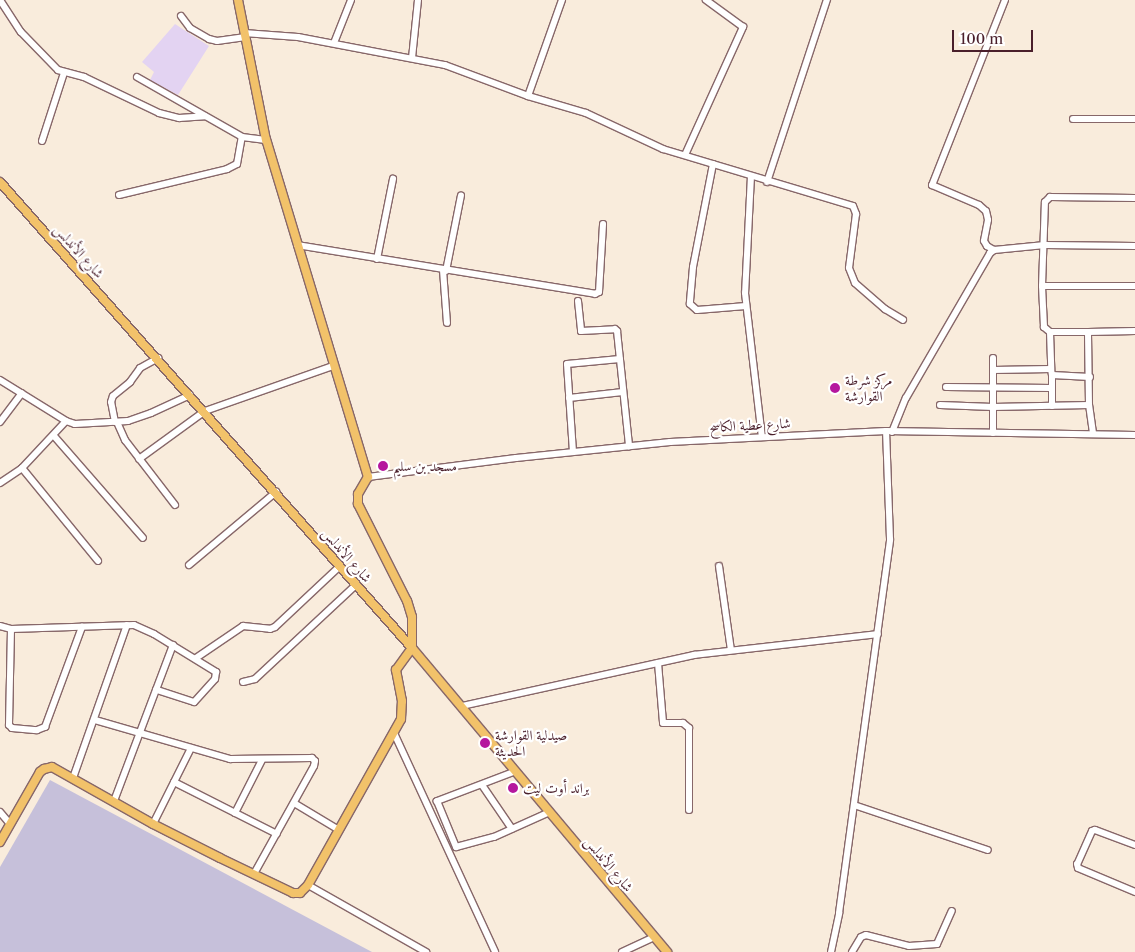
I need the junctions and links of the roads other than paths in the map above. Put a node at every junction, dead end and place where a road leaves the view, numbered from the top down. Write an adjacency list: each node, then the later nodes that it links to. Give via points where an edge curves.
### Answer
1 (0, 0): 13 (street, via 21,32 52,66)
2 (238, 0): 10 (main road)
3 (351, 0): 11 (street)
4 (418, 0): 12 (street)
5 (562, 0): 15 (street)
6 (706, 0): 22 (street, via 743,27)
7 (827, 0): 27 (street)
8 (1005, 0): 35 (street, via 932,182 934,187 968,199 986,211 988,220 984,241)
9 (181, 16): 10 (street, via 188,26 209,39)
10 (244, 35): 11 (street, via 298,37); 21 (main road)
11 (334, 44): 12 (street)
12 (412, 58): 15 (street, via 445,66)
13 (64, 72): 16 (street, via 159,113 179,118); 20 (street)
14 (136, 77): 16 (street)
15 (528, 96): 22 (street, via 586,113 663,149)
16 (205, 116): 19 (street)
17 (1073, 119): 18 (street)
18 (1135, 119)
19 (242, 137): 21 (street); 28 (street, via 237,164 227,169)
20 (42, 140)
21 (266, 140): 32 (main road)
22 (685, 155): 23 (street)
23 (713, 164): 24 (street); 41 (street, via 693,267 690,304 697,310)
24 (751, 176): 27 (street); 41 (street)
25 (393, 179): 36 (street)
26 (0, 182): 47 (main road, شارع الأندلس)
27 (767, 182): 42 (street, via 853,206 856,214 849,268 855,283 885,309)
28 (119, 195)
29 (461, 195): 37 (street)
30 (1135, 198): 33 (street, via 1050,197 1045,202)
31 (603, 224): 37 (street, via 599,292 595,294)
32 (297, 245): 36 (street); 50 (main road)
33 (1045, 245): 34 (street); 35 (street); 38 (street)
34 (1135, 246)
35 (994, 250): 70 (street)
36 (376, 259): 37 (street)
37 (444, 270): 43 (street)
38 (1042, 286): 39 (street); 45 (street, via 1044,327)
39 (1135, 286)
40 (578, 301): 49 (street, via 582,332 615,329)
41 (746, 306): 75 (street)
42 (904, 320)
43 (446, 323)
44 (1135, 331): 46 (street)
45 (1050, 332): 46 (street); 52 (street)
46 (1088, 332): 53 (street)
47 (158, 358): 60 (main road, شارع الأندلس); 69 (street, via 140,368 114,396 111,402)
48 (993, 358): 51 (street)
49 (620, 359): 58 (street); 61 (street, via 569,362 566,366)
50 (333, 366): 66 (street); 80 (main road)
51 (993, 370): 52 (street); 56 (street)
52 (1051, 372): 53 (street); 57 (street)
53 (1090, 377): 63 (street)
54 (0, 380): 59 (street)
55 (946, 387): 56 (street)
56 (993, 387): 57 (street); 65 (street)
57 (1052, 388): 64 (street)
58 (623, 392): 61 (street); 76 (street)
59 (22, 393): 67 (street); 68 (street)
60 (190, 395): 66 (main road, شارع الأندلس); 69 (street, via 140,418)
61 (569, 398): 77 (street)
62 (940, 405): 65 (street)
63 (1089, 405): 64 (street); 72 (street)
64 (1052, 406): 65 (street)
65 (993, 407): 71 (street)
66 (205, 411): 78 (street); 82 (main road, شارع الأندلس)
67 (66, 421): 69 (street, via 80,424); 74 (street)
68 (0, 422)
69 (116, 422): 78 (street, via 120,434)
70 (889, 431): 71 (street, شارع عطية الكاسح); 75 (street, شارع عطية الكاسح); 94 (street, via 890,539)
71 (993, 433): 72 (street, شارع عطية الكاسح)
72 (1093, 433): 73 (street, شارع عطية الكاسح)
73 (1135, 435)
74 (54, 436): 79 (street); 84 (street)
75 (762, 438): 76 (street, شارع عطية الكاسح)
76 (629, 446): 77 (street, شارع عطية الكاسح)
77 (573, 452): 80 (street, شارع عطية الكاسح)
78 (139, 459): 83 (street)
79 (22, 468): 81 (street); 85 (street)
80 (368, 477): 96 (main road, via 358,494 358,504 407,600 412,617)
81 (0, 483)
82 (276, 492): 86 (street); 87 (main road, شارع الأندلس)
83 (175, 505)
84 (143, 538)
85 (98, 561)
86 (189, 565)
87 (340, 566): 89 (main road, شارع الأندلس); 98 (street, via 275,627 243,626)
88 (720, 566): 97 (street)
89 (357, 584): 96 (main road, شارع الأندلس); 100 (street, via 255,679)
90 (127, 625): 92 (street); 95 (street, via 142,628); 103 (street)
91 (0, 626): 93 (street)
92 (82, 627): 93 (street); 93 (street, via 45,727 38,730 9,725)
93 (11, 630)
94 (878, 634): 97 (street); 114 (street)
95 (173, 645): 98 (street); 101 (street)
96 (412, 648): 102 (main road, شارع الأندلس); 105 (main road, via 396,670 402,710)
97 (731, 650): 99 (street)
98 (196, 658): 101 (street, via 216,672 216,676 196,701)
99 (658, 663): 102 (street); 115 (street, via 663,723 683,723 689,728)
100 (243, 682)
101 (156, 690): 104 (street)
102 (462, 706): 108 (main road, شارع الأندلس)
103 (95, 720): 104 (street); 109 (street)
104 (140, 733): 106 (street); 112 (street)
105 (394, 733): 122 (main road); 133 (street)
106 (191, 748): 107 (street, via 230,759); 110 (street)
107 (262, 760): 113 (street, via 312,758 315,761); 118 (street)
108 (516, 771): 111 (street); 117 (main road, شارع الأندلس)
109 (73, 778): 112 (main road); 119 (main road, via 52,767 44,769)
110 (174, 782): 118 (street); 120 (street)
111 (482, 785): 121 (street); 121 (street, via 436,802 456,847)
112 (114, 801): 120 (main road)
113 (294, 803): 122 (street); 123 (street)
114 (854, 805): 126 (street); 136 (street, via 840,913)
115 (689, 810)
116 (0, 812): 119 (street)
117 (550, 812): 121 (street); 131 (main road, شارع الأندلس)
118 (235, 813): 123 (street)
119 (10, 824): 124 (main road)
120 (153, 824): 127 (main road)
121 (512, 829)
122 (339, 830): 128 (main road)
123 (277, 834): 127 (street)
124 (0, 842)
125 (1135, 845): 129 (street, via 1095,830 1077,864 1078,868)
126 (988, 850)
127 (254, 874): 128 (main road, via 293,893 300,893)
128 (308, 885): 132 (street)
129 (1135, 892)
130 (952, 911): 137 (street, via 937,944 909,946 866,935)
131 (654, 937): 134 (street); 135 (main road, شارع الأندلس)
132 (426, 952)
133 (495, 952)
134 (622, 952)
135 (667, 952)
136 (831, 952)
137 (852, 952)

